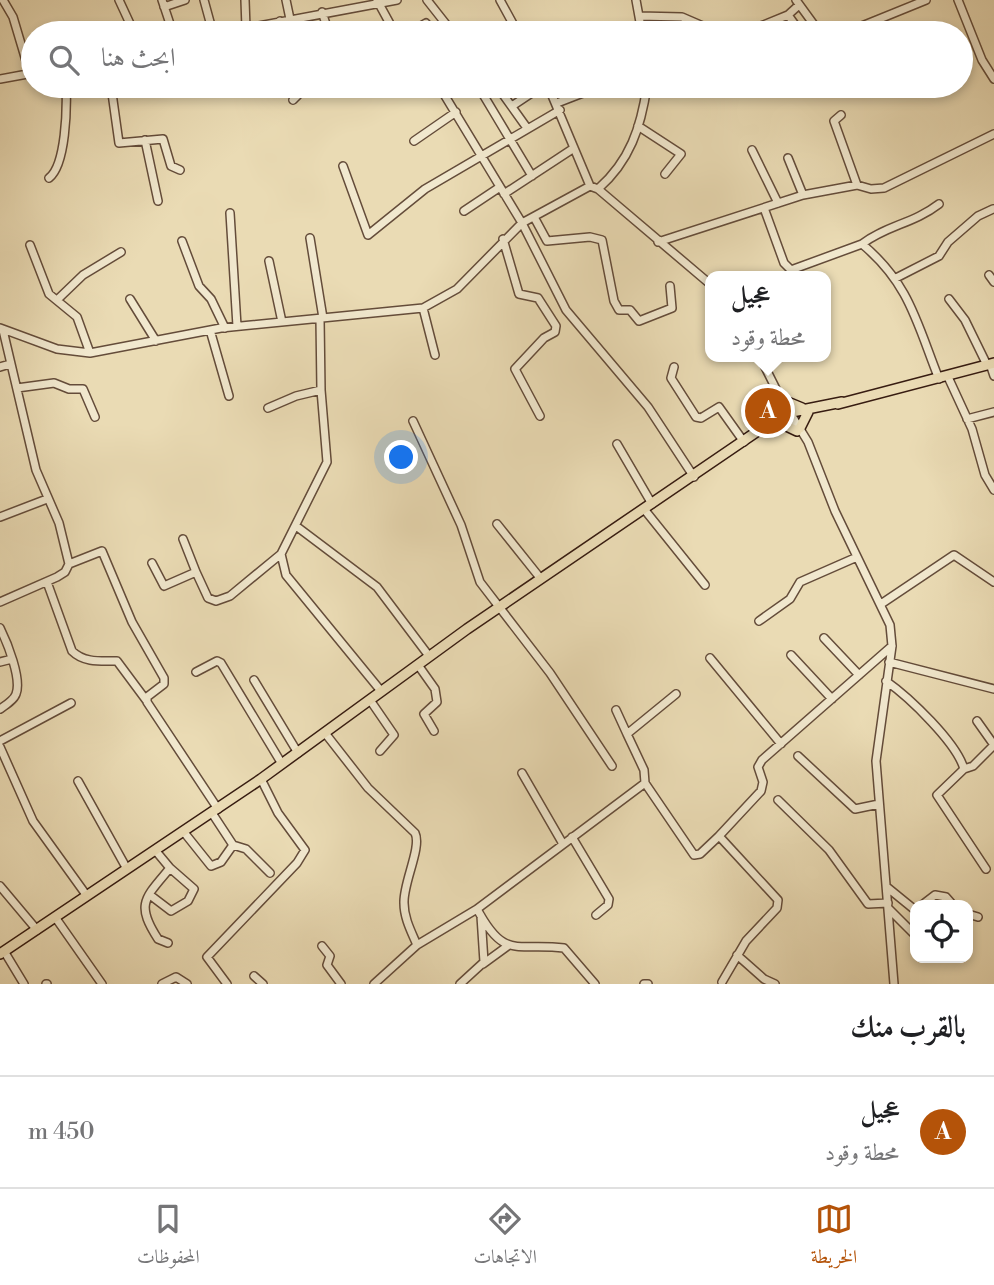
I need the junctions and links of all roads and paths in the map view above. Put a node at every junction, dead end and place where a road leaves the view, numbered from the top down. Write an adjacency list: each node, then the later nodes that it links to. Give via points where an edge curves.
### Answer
1 (3, 0): 37 (street)
2 (119, 0): 20 (street)
3 (186, 0): 15 (street)
4 (204, 0): 22 (street)
5 (245, 0): 23 (street)
6 (286, 0): 19 (street)
7 (397, 0): 13 (street)
8 (427, 0): 27 (street)
9 (500, 0): 28 (street)
10 (636, 0): 18 (street)
11 (926, 0): 34 (street)
12 (958, 0): 35 (street)
13 (377, 1): 16 (street); 26 (street)
14 (799, 2): 17 (street); 33 (street)
15 (163, 4): 21 (street)
16 (322, 12): 19 (street); 25 (street)
17 (788, 15): 31 (street); 32 (street)
18 (639, 16): 29 (street); 30 (street)
19 (290, 19): 24 (street)
20 (129, 21)
21 (169, 21)
22 (210, 21)
23 (246, 21)
24 (280, 21)
25 (325, 21)
26 (388, 21)
27 (444, 21)
28 (511, 21)
29 (640, 21)
30 (696, 21)
31 (777, 21)
32 (792, 21)
33 (812, 21)
34 (874, 21)
35 (966, 21)
36 (973, 38): 40 (street)
37 (21, 41)
38 (21, 75): 39 (street)
39 (0, 79)
40 (994, 79)
41 (66, 98): 68 (street, via 59,165)
42 (113, 98): 58 (street, via 119,143)
43 (447, 98): 52 (street)
44 (488, 98): 57 (street)
45 (506, 98): 50 (street)
46 (524, 98): 50 (street)
47 (554, 98): 51 (street)
48 (577, 98): 51 (street)
49 (644, 98): 54 (street)
50 (512, 106): 55 (street)
51 (559, 107): 55 (street); 60 (street)
52 (456, 112): 59 (street); 62 (street)
53 (841, 116): 69 (street, via 835,121)
54 (638, 126): 66 (street, via 681,154); 71 (street, via 624,163)
55 (527, 128): 57 (street)
56 (994, 134): 69 (street, via 884,188)
57 (510, 138): 62 (street); 67 (street)
58 (145, 140): 65 (street, via 166,140 171,166); 74 (street)
59 (414, 141)
60 (574, 148): 67 (street); 70 (street)
61 (752, 150): 75 (street)
62 (481, 155): 64 (street, via 425,189 368,235); 72 (street)
63 (788, 158): 73 (street)
64 (343, 166)
65 (180, 170)
66 (665, 174)
67 (531, 176): 72 (street)
68 (49, 178)
69 (858, 185): 73 (street)
70 (590, 186): 71 (street); 81 (street)
71 (598, 189): 86 (street)
72 (502, 191): 79 (street); 82 (street)
73 (803, 195): 75 (street)
74 (158, 201)
75 (778, 203): 77 (street)
76 (939, 204): 87 (street, via 911,223 880,230)
77 (764, 208): 86 (street); 87 (street, via 784,263 791,270)
78 (993, 209): 91 (street, via 948,242 939,256)
79 (464, 211)
80 (230, 213): 100 (street)
81 (534, 216): 82 (street); 93 (street, via 547,241 602,240 617,309 630,310 639,321 672,308)
82 (522, 223): 84 (street); 129 (street, via 566,310 648,407)
83 (310, 238): 98 (street)
84 (503, 239): 97 (street, via 457,289); 121 (street, via 519,294 538,298 557,328 515,369)
85 (182, 241): 101 (street, via 199,286)
86 (658, 242): 92 (street)
87 (862, 244): 91 (street)
88 (30, 245): 96 (street, via 49,294)
89 (121, 252): 96 (street, via 83,275)
90 (269, 261): 99 (street)
91 (896, 278): 113 (street)
92 (705, 280)
93 (670, 286)
94 (130, 299): 104 (street)
95 (949, 299): 109 (street)
96 (57, 300): 105 (street, via 77,317)
97 (423, 308): 98 (street); 106 (street)
98 (321, 319): 99 (street); 115 (street)
99 (282, 322): 100 (street)
100 (237, 327): 101 (street)
101 (225, 328): 103 (street)
102 (2, 329): 105 (street, via 57,349); 108 (street)
103 (210, 330): 104 (street); 116 (street)
104 (156, 341): 105 (street)
105 (90, 353)
106 (435, 355)
107 (762, 362): 120 (street)
108 (10, 364): 110 (street); 114 (street)
109 (990, 364): 112 (street); 113 (main road)
110 (0, 367)
111 (674, 367): 126 (street, via 671,378 696,417 719,407)
112 (994, 376)
113 (944, 378): 118 (main road); 123 (street)
114 (17, 388): 122 (street, via 54,383 83,389); 131 (street)
115 (321, 390): 117 (street); 135 (street, via 327,462)
116 (229, 396)
117 (268, 408)
118 (806, 410): 120 (main road); 120 (main road); 125 (main road)
119 (994, 412): 123 (street)
120 (785, 413): 125 (main road); 125 (street); 126 (main road)
121 (540, 416)
122 (95, 417)
123 (967, 419): 128 (street)
124 (413, 421): 148 (street, via 460,525 477,577)
125 (799, 430): 138 (street)
126 (744, 442): 129 (main road)
127 (617, 444): 132 (street)
128 (990, 475): 130 (street)
129 (694, 477): 132 (main road)
130 (994, 490)
131 (47, 499): 133 (street); 140 (street, via 59,523)
132 (648, 507): 142 (main road); 145 (street)
133 (0, 517)
134 (497, 524): 142 (street)
135 (296, 526): 137 (street); 154 (street, via 377,587)
136 (183, 539): 141 (street)
137 (281, 554): 141 (street, via 230,596 216,601 208,598); 165 (street, via 286,575)
138 (857, 557): 147 (street); 149 (street, via 800,582 790,599)
139 (152, 562): 141 (street, via 164,586)
140 (69, 564): 143 (street, via 65,572); 167 (street, via 102,551 128,613 164,678 164,684)
141 (196, 572)
142 (541, 579): 148 (main road)
143 (47, 582): 146 (street); 167 (street, via 77,656 95,662 117,661)
144 (994, 582): 147 (street, via 954,555)
145 (705, 585)
146 (0, 602)
147 (881, 604): 152 (street)
148 (498, 608): 154 (main road); 185 (street, via 550,673)
149 (759, 621)
150 (0, 628): 156 (street)
151 (824, 638): 161 (street)
152 (892, 646): 158 (street); 161 (street)
153 (791, 655): 168 (street)
154 (429, 656): 159 (main road)
155 (710, 657): 178 (street)
156 (12, 659): 157 (street); 171 (street, via 17,691)
157 (0, 662)
158 (889, 662): 163 (street); 164 (street)
159 (418, 665): 165 (main road); 174 (street, via 436,691 437,702 424,714)
160 (197, 672): 184 (street, via 221,663)
161 (859, 675): 168 (street)
162 (254, 680): 182 (street)
163 (886, 681): 186 (street, via 936,730); 192 (street, via 877,751)
164 (994, 689)
165 (381, 691): 169 (main road)
166 (676, 694): 176 (street)
167 (146, 699): 193 (street)
168 (832, 699): 178 (street)
169 (370, 700): 175 (main road); 181 (street, via 394,735)
170 (71, 704): 177 (street)
171 (0, 709)
172 (616, 710): 176 (street)
173 (977, 721): 179 (street)
174 (434, 731)
175 (325, 733): 182 (main road); 220 (street, via 368,788 417,836 404,902)
176 (627, 734): 190 (street)
177 (0, 741)
178 (781, 744): 195 (street, via 758,767 761,791)
179 (994, 745): 186 (street)
180 (0, 747): 207 (street, via 33,821)
181 (380, 751)
182 (298, 752): 184 (main road)
183 (798, 756): 192 (street, via 855,809)
184 (282, 764): 188 (main road)
185 (611, 766)
186 (964, 769): 202 (street, via 937,795)
187 (522, 773): 197 (street)
188 (261, 779): 193 (main road); 234 (street, via 305,850 208,955)
189 (78, 781): 201 (street)
190 (645, 783): 195 (street, via 694,855); 196 (street)
191 (778, 800): 210 (street, via 829,850 868,904)
192 (879, 804): 205 (street)
193 (215, 811): 194 (main road); 198 (street)
194 (183, 831): 198 (street, via 211,866 221,862); 199 (main road)
195 (719, 836): 224 (street, via 779,903)
196 (572, 837): 197 (street); 213 (street, via 609,899)
197 (563, 844): 212 (street)
198 (233, 845): 203 (street, via 246,849)
199 (155, 850): 200 (street); 201 (main road)
200 (170, 868): 206 (street); 206 (street, via 194,889 188,901 171,911)
201 (127, 869): 207 (main road)
202 (986, 869)
203 (270, 873)
204 (0, 886): 217 (street)
205 (887, 888): 210 (street); 211 (street)
206 (150, 895): 219 (street, via 144,912 158,939)
207 (87, 896): 215 (main road)
208 (928, 900): 209 (street, via 935,895)
209 (949, 900)
210 (888, 906): 218 (street); 227 (street)
211 (910, 907)
212 (479, 913): 220 (street); 221 (street, via 499,942); 225 (street)
213 (596, 915)
214 (973, 916): 216 (street)
215 (55, 917): 217 (main road); 231 (street)
216 (978, 918)
217 (37, 930): 223 (main road)
218 (910, 930)
219 (168, 943)
220 (417, 945): 228 (street)
221 (509, 945): 225 (street); 238 (street, via 564,948)
222 (322, 946): 236 (street, via 330,956 327,965)
223 (2, 953): 230 (street)
224 (737, 955): 229 (street); 239 (street)
225 (483, 964): 237 (street)
226 (254, 976): 235 (street)
227 (894, 981): 240 (street)
228 (380, 982)
229 (723, 983)
230 (24, 984)
231 (102, 984)
232 (162, 984): 233 (street, via 176,977)
233 (187, 984)
234 (227, 984)
235 (263, 984)
236 (341, 984)
237 (460, 984)
238 (595, 984)
239 (775, 984)
240 (901, 984)

